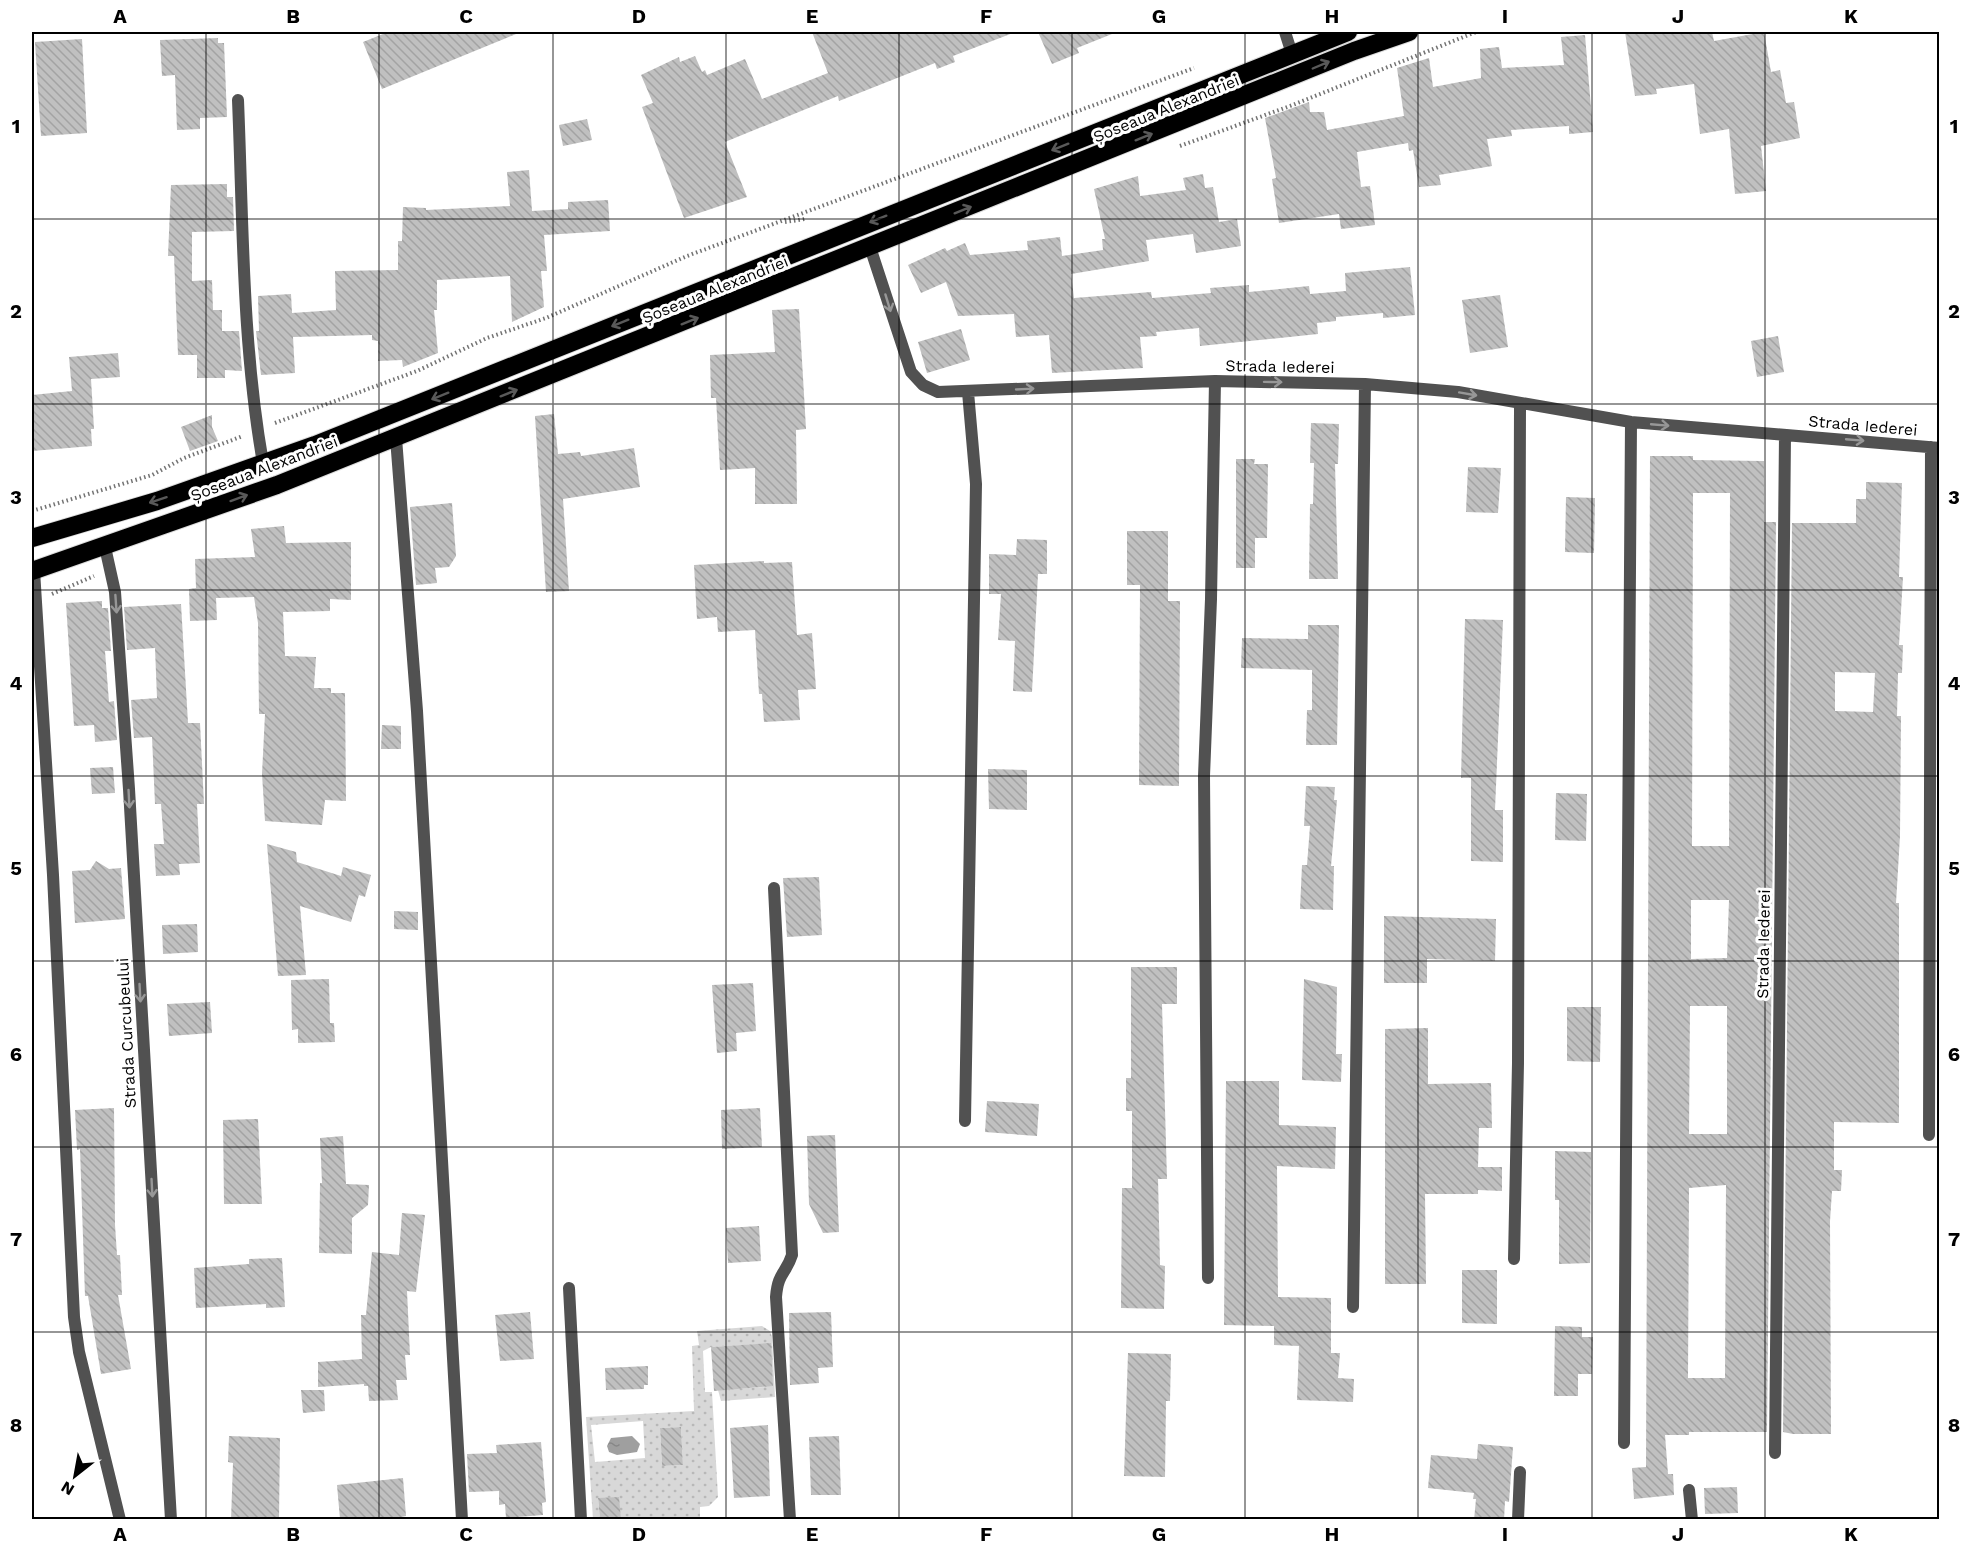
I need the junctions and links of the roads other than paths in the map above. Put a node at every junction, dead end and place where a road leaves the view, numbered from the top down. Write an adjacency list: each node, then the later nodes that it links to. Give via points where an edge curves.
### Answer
1 (1285, 32): 4 (street)
2 (1348, 32): 4 (highway, Șoseaua Alexandriei)
3 (1409, 32): 6 (highway, Șoseaua Alexandriei, one-way to 3)
4 (1292, 54): 15 (highway, Șoseaua Alexandriei, one-way to 15, via 397,413)
5 (238, 100): 15 (street, via 244,268)
6 (870, 247): 9 (street, Strada Iederei, one-way to 9, via 911,372 929,389); 13 (highway, Șoseaua Alexandriei, one-way to 6)
7 (1215, 381): 8 (street, Strada Iederei, one-way to 8); 9 (street, Strada Iederei, one-way to 7); 23 (street, via 1204,776)
8 (1365, 384): 10 (street, Strada Iederei, one-way to 10, via 1458,392); 25 (street)
9 (968, 392): 20 (street, via 976,484)
10 (1520, 403): 11 (street, Strada Iederei); 22 (street)
11 (1631, 422): 12 (street, Strada Iederei, one-way to 12); 26 (street)
12 (1785, 435): 14 (street, Strada Iederei, one-way to 14); 27 (street, Strada Iederei)
13 (396, 438): 17 (highway, Șoseaua Alexandriei, one-way to 13); 32 (street, via 417,711)
14 (1935, 447): 21 (street)
15 (263, 463): 16 (highway, Șoseaua Alexandriei, one-way to 16, via 156,501)
16 (32, 538)
17 (105, 547): 18 (highway, Șoseaua Alexandriei); 31 (street, Strada Curcubeului, one-way to 31, via 115,592 128,778)
18 (33, 570): 30 (street, via 53,875 74,1317)
19 (774, 888): 34 (street, via 792,1255 781,1273 776,1297)
20 (965, 1120)
21 (1929, 1135)
22 (1515, 1259)
23 (1208, 1278)
24 (569, 1288): 33 (street)
25 (1353, 1307)
26 (1624, 1443)
27 (1775, 1454)
28 (1520, 1472): 35 (street)
29 (1689, 1490): 36 (street)
30 (120, 1520)
31 (171, 1520)
32 (462, 1520)
33 (581, 1520)
34 (790, 1520)
35 (1518, 1520)
36 (1692, 1520)

